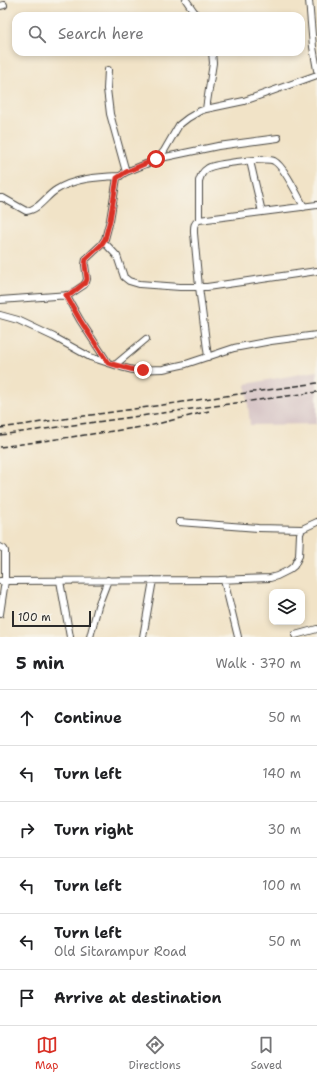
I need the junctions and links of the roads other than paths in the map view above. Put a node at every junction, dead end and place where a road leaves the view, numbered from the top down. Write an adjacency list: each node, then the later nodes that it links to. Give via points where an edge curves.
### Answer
1 (186, 0): 3 (street)
2 (309, 0): 4 (street)
3 (194, 12)
4 (314, 27): 7 (street)
5 (212, 56): 9 (street)
6 (108, 70): 13 (street, via 110,114)
7 (317, 70)
8 (317, 75): 9 (street, via 244,101)
9 (206, 109): 11 (street, via 179,125 164,151)
10 (278, 138): 11 (street, via 218,146)
11 (156, 159): 13 (street)
12 (250, 161): 17 (street, via 276,161 282,167); 18 (street); 19 (street, via 212,166 201,174)
13 (126, 172): 14 (street)
14 (120, 176): 15 (street, via 97,177 67,185 37,207 26,211); 20 (street, via 117,178)
15 (0, 198)
16 (317, 205): 17 (street)
17 (304, 207): 18 (street)
18 (262, 212): 19 (street)
19 (199, 220): 22 (street, via 194,226)
20 (104, 242): 22 (street, via 117,256 124,277 129,281 139,284); 23 (street, via 86,259 86,282)
21 (317, 272): 22 (street)
22 (199, 287): 28 (street)
23 (66, 295): 24 (street); 29 (street)
24 (0, 300)
25 (0, 315): 29 (street, via 18,320 90,357)
26 (317, 335): 28 (street, via 242,346)
27 (146, 339): 30 (street)
28 (208, 357): 30 (street, via 163,369 134,370)
29 (108, 363): 30 (street)
30 (115, 365)
31 (179, 522): 33 (street)
32 (317, 522): 33 (street)
33 (302, 529): 37 (street, via 299,556 289,570 270,578)
34 (0, 547): 38 (street, via 5,551)
35 (108, 580): 36 (street); 39 (street); 44 (street)
36 (152, 580): 37 (street); 45 (street)
37 (224, 580): 46 (street)
38 (3, 581): 39 (street); 40 (street)
39 (60, 581): 43 (street)
40 (0, 614)
41 (317, 629): 42 (street)
42 (295, 636)
43 (70, 637)
44 (90, 637)
45 (143, 637)
46 (238, 637)

